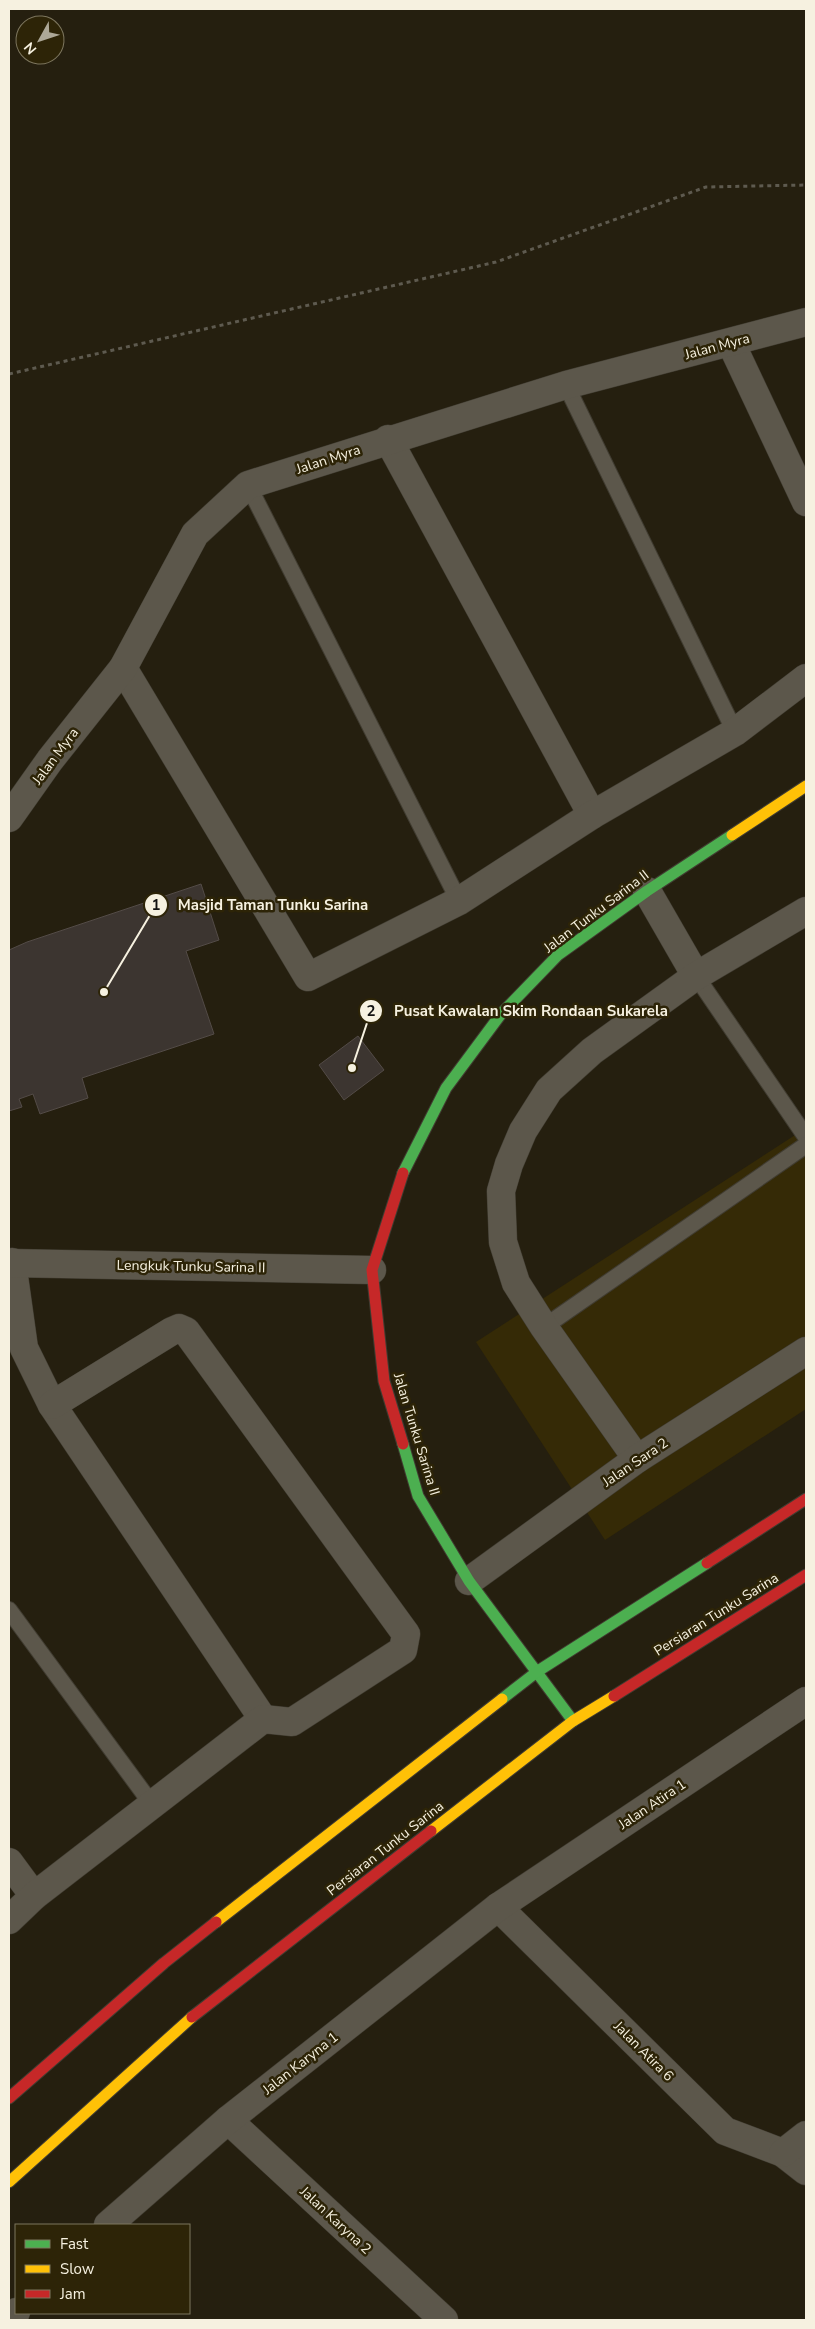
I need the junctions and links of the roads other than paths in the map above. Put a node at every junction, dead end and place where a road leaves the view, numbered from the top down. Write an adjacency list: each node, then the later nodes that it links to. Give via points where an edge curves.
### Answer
1 (806, 322): 2 (street, Jalan Myra)
2 (731, 343): 3 (street, Jalan Myra); 6 (street)
3 (566, 384): 4 (street, Jalan Myra); 9 (lane)
4 (388, 439): 5 (street, Jalan Myra); 11 (street)
5 (248, 485): 7 (street, Jalan Myra, via 195,534); 14 (lane)
6 (806, 502)
7 (122, 668): 12 (street, Jalan Myra); 14 (street, via 308,977)
8 (806, 678): 9 (street)
9 (735, 732): 11 (street)
10 (806, 786): 13 (street, Jalan Tunku Sarina II)
11 (592, 815): 14 (street)
12 (9, 818)
13 (647, 892): 16 (street); 20 (street, Jalan Tunku Sarina II, via 558,956 501,1014 446,1088 401,1177)
14 (459, 901)
15 (806, 911): 16 (street)
16 (696, 976): 17 (lane); 21 (street, via 592,1050 549,1090 523,1131 501,1191 504,1242 516,1283)
17 (806, 1137)
18 (806, 1145): 21 (lane)
19 (11, 1262): 20 (street, Lengkuk Tunku Sarina II); 23 (street, via 24,1348)
20 (372, 1270): 27 (street, Jalan Tunku Sarina II, via 384,1381 418,1496)
21 (544, 1327): 24 (street)
22 (806, 1351): 24 (street, Jalan Sara 2)
23 (52, 1405): 31 (street); 31 (street, via 172,1331 179,1328 186,1331 406,1634 403,1650 292,1722)
24 (637, 1459): 27 (street, Jalan Sara 2)
25 (806, 1499): 29 (street)
26 (806, 1575): 32 (street, Persiaran Tunku Sarina)
27 (469, 1581): 29 (street, Jalan Tunku Sarina II)
28 (9, 1610): 33 (lane)
29 (538, 1670): 32 (street, Jalan Tunku Sarina II); 38 (street, via 164,1963)
30 (806, 1702): 36 (street, Jalan Atira 1)
31 (263, 1719): 33 (street)
32 (573, 1721): 43 (street, Persiaran Tunku Sarina, via 202,2008)
33 (152, 1803): 35 (street)
34 (9, 1862): 35 (street)
35 (34, 1896): 37 (street)
36 (498, 1907): 39 (street, Jalan Karyna 1); 41 (street, Jalan Atira 6, via 725,2131)
37 (9, 1920)
38 (9, 2098)
39 (228, 2120): 44 (street, Jalan Karyna 1); 45 (street, Jalan Karyna 2)
40 (806, 2135): 41 (street)
41 (783, 2153): 42 (street, Jalan Atira 6)
42 (806, 2171)
43 (9, 2182)
44 (109, 2224)
45 (444, 2320)

